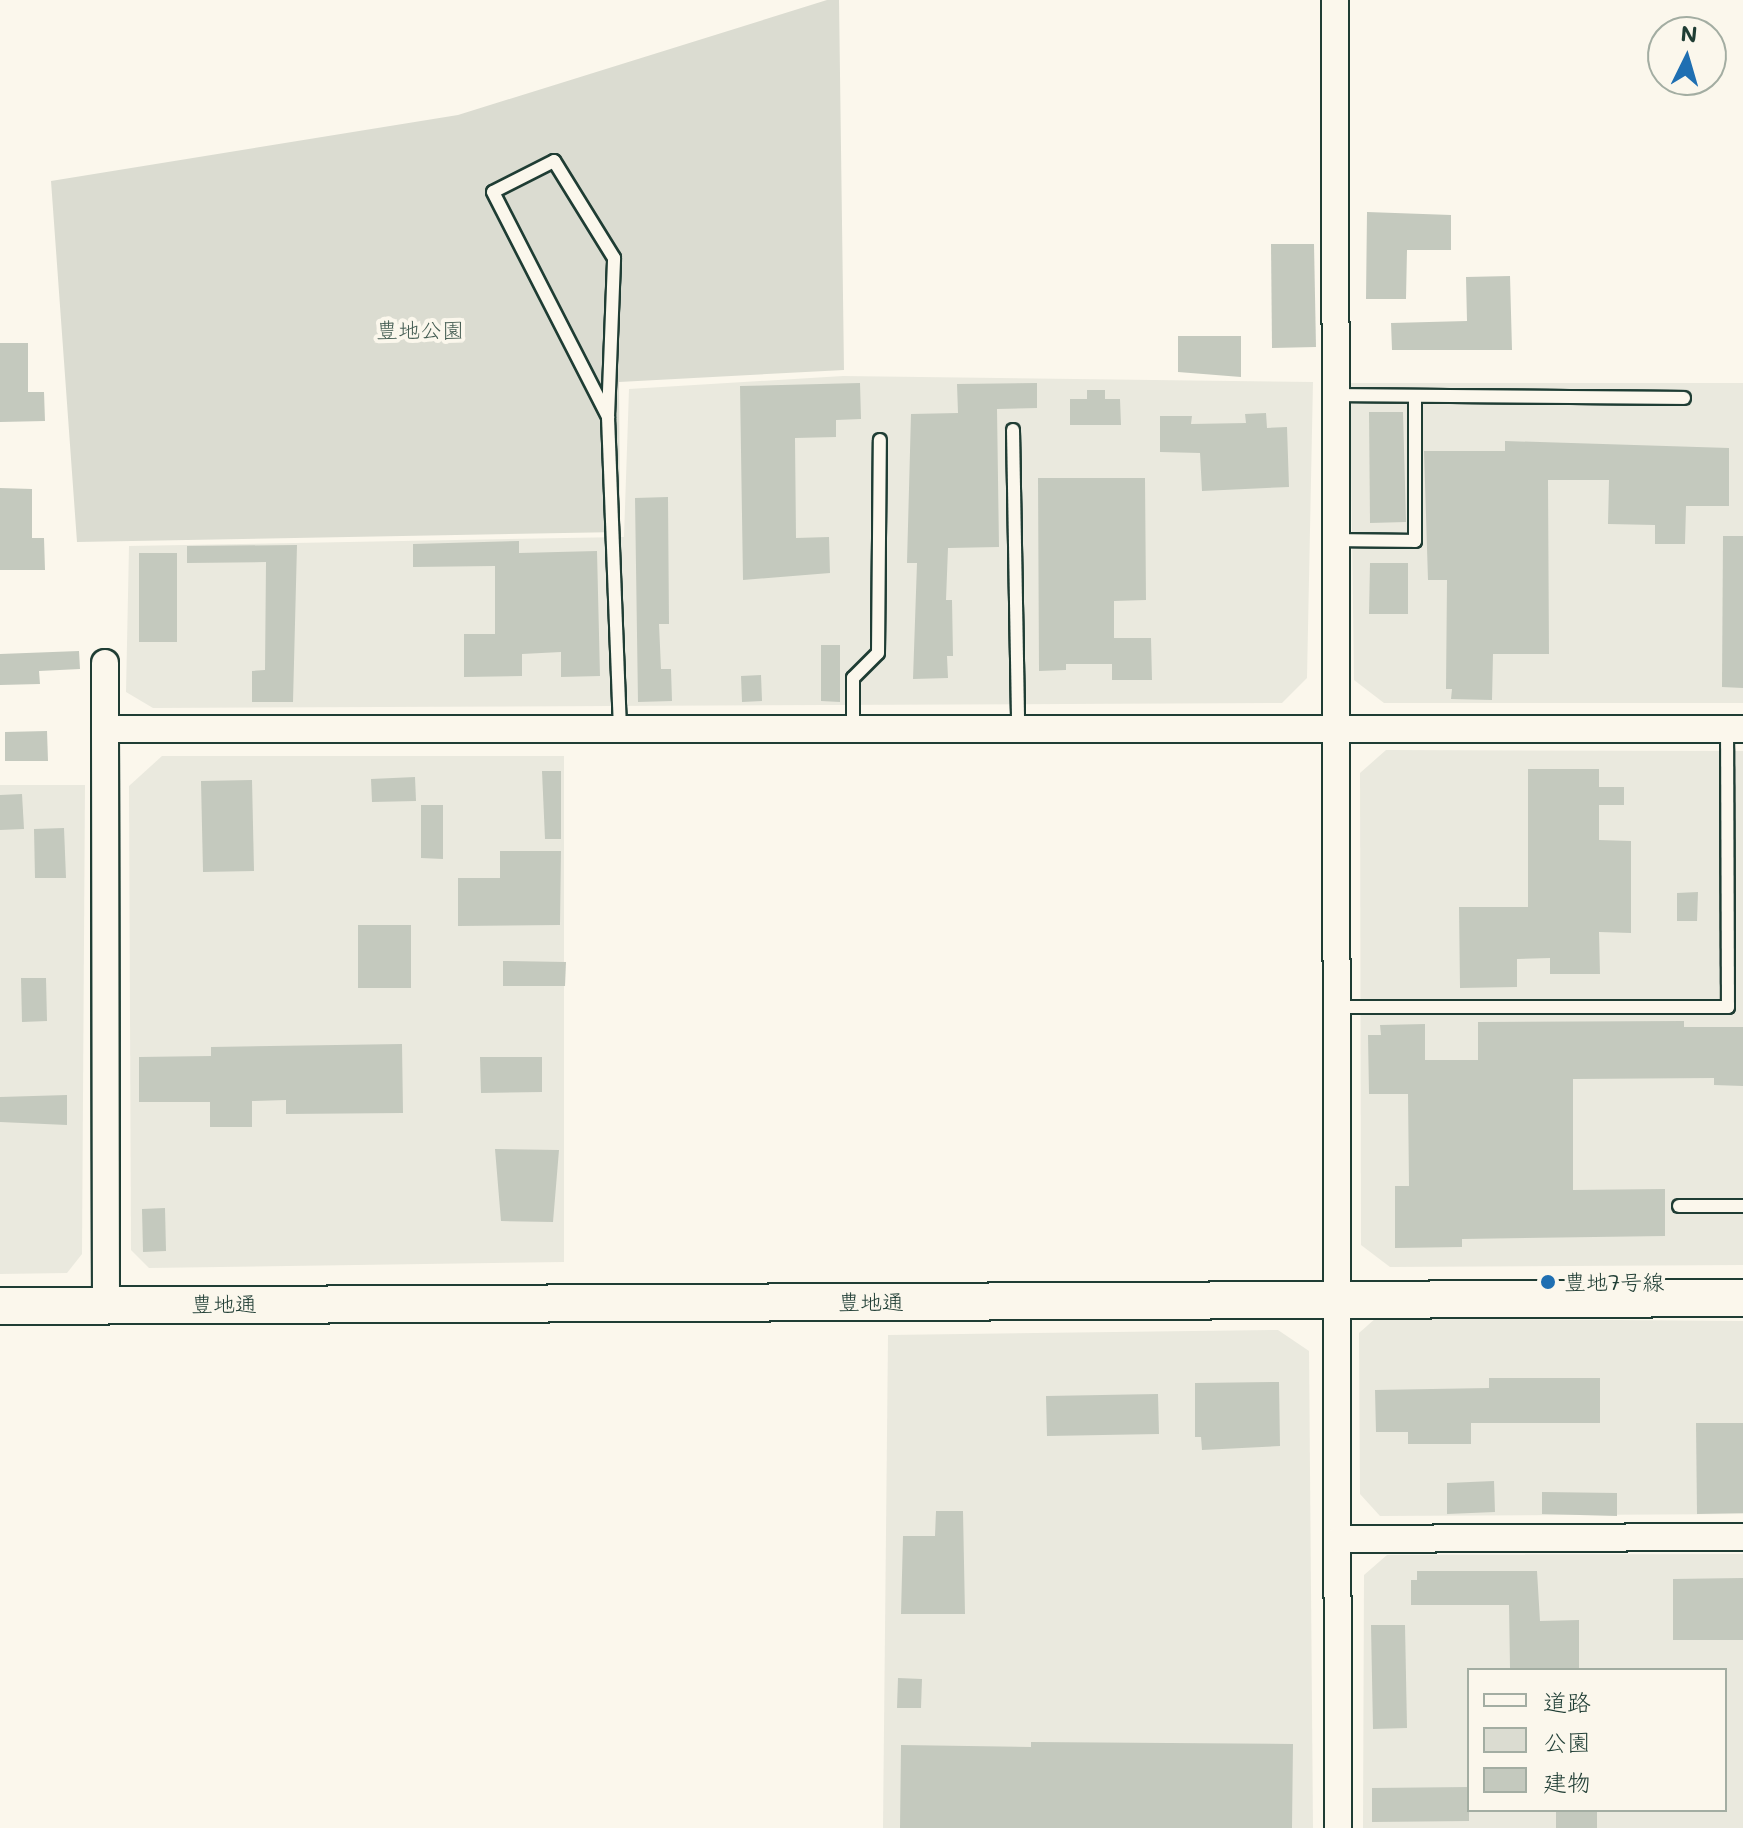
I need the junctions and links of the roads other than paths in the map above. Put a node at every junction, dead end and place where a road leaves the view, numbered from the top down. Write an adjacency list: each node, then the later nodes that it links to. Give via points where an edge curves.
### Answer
1 (1335, 0): 2 (street)
2 (1332, 395): 3 (lane); 8 (street)
3 (1415, 396): 4 (lane); 8 (lane, via 1415,541)
4 (1684, 398)
5 (608, 417): 5 (lane, via 493,192 554,161 614,258); 11 (lane)
6 (1013, 430): 14 (lane)
7 (880, 440): 12 (lane, via 878,653 853,678)
8 (1333, 540): 15 (street)
9 (105, 663): 10 (street)
10 (105, 729): 11 (street); 21 (street)
11 (620, 729): 12 (street)
12 (853, 729): 14 (street)
13 (1735, 729): 15 (street); 16 (lane, via 1728,1007)
14 (1018, 730): 15 (street)
15 (1334, 730): 16 (street)
16 (1336, 1007): 20 (street)
17 (1679, 1206): 18 (lane)
18 (1743, 1206)
19 (1743, 1298): 20 (main road, 豊地通)
20 (1339, 1300): 21 (main road, 豊地通); 24 (street)
21 (106, 1305): 22 (main road, 豊地通)
22 (0, 1306)
23 (1743, 1537): 24 (street)
24 (1340, 1539): 25 (street)
25 (1338, 1828)

